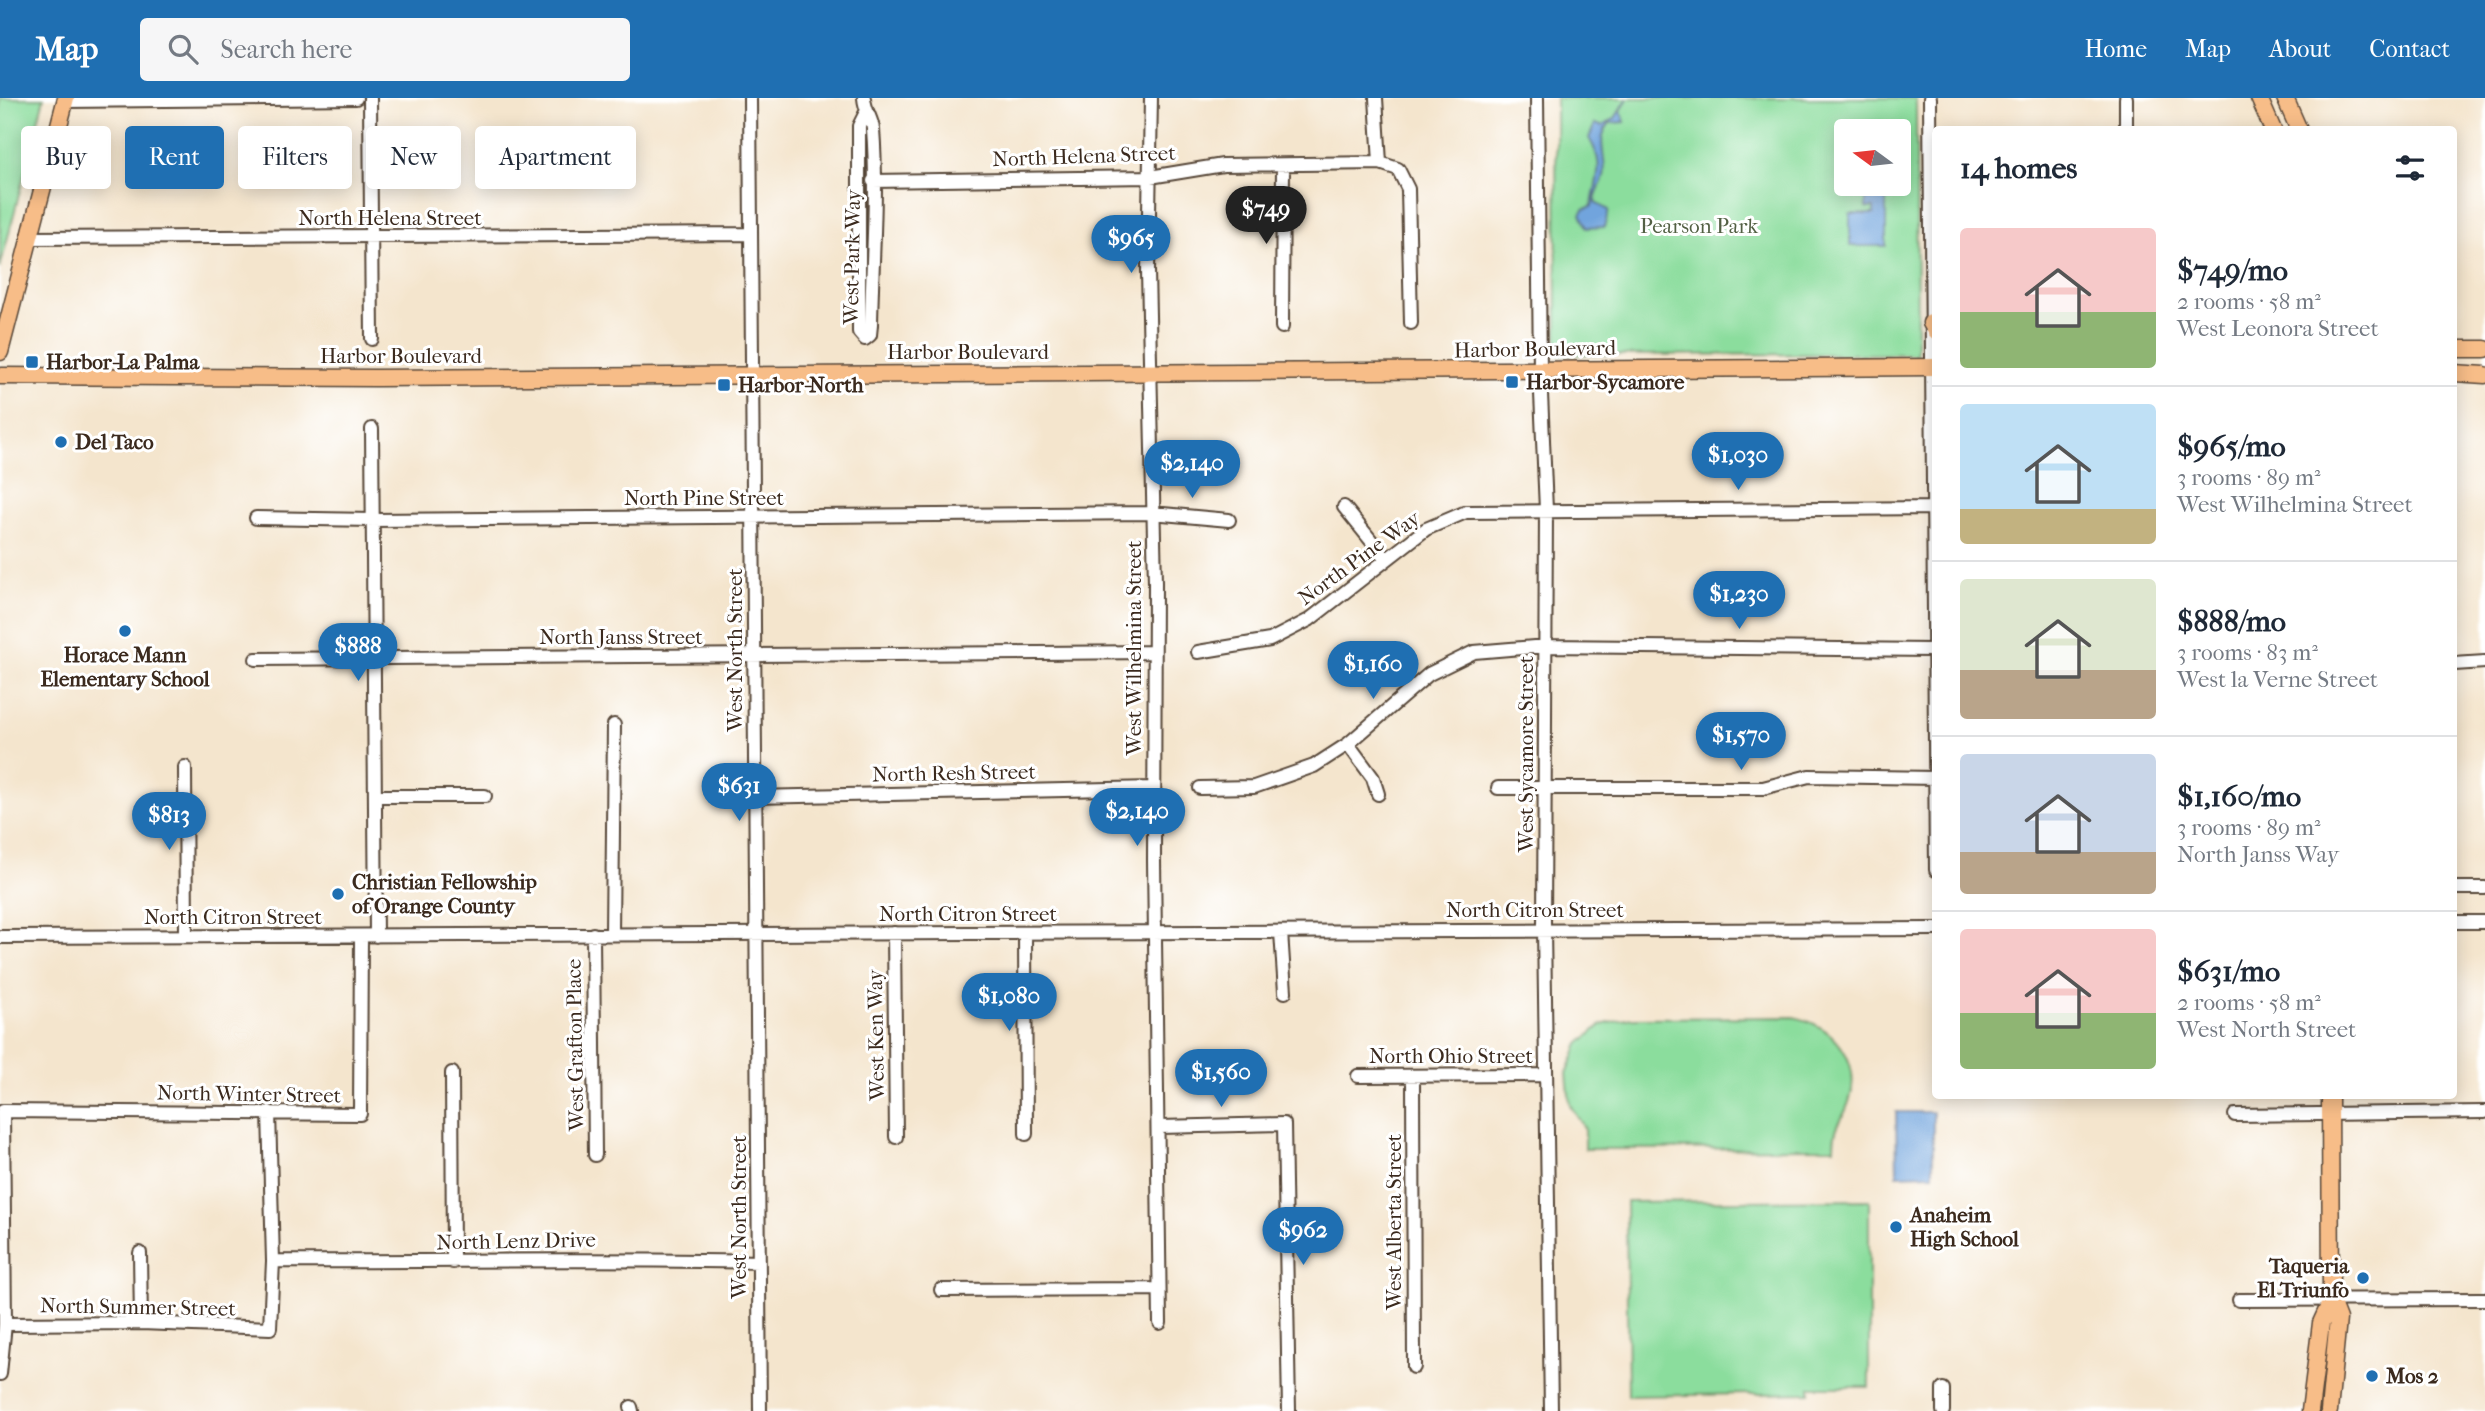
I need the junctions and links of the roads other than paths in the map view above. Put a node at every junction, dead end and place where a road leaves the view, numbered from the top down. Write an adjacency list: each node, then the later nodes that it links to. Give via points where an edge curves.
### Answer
1 (356, 98): 12 (street)
2 (370, 98): 24 (street)
3 (750, 98): 22 (street, West North Street)
4 (864, 98): 13 (street, West Park Way)
5 (1151, 98): 20 (street, West Wilhelmina Street)
6 (1376, 98): 18 (street)
7 (1537, 98): 32 (street, West Sycamore Street)
8 (1930, 98): 17 (street)
9 (2126, 98): 14 (street)
10 (2259, 98): 15 (main road)
11 (2284, 98): 16 (main road)
12 (65, 100): 23 (main road)
13 (866, 114): 21 (street, West Park Way, via 873,124); 21 (street, West Park Way, via 859,126 859,332 865,339 872,325)
14 (2126, 126)
15 (2271, 126)
16 (2297, 126)
17 (1932, 153)
18 (1380, 163): 19 (street, North Helena Street); 25 (street, via 1398,169 1408,189)
19 (1283, 165): 20 (street, North Helena Street, via 1223,165); 26 (street)
20 (1150, 177): 21 (street, North Helena Street); 33 (street, West Wilhelmina Street)
21 (873, 181)
22 (751, 234): 24 (street, North Helena Street); 35 (street, West North Street)
23 (29, 237): 24 (street, North Helena Street); 30 (main road)
24 (373, 237): 27 (street)
25 (1411, 323)
26 (1282, 327)
27 (372, 339)
28 (2457, 349): 29 (main road)
29 (2485, 349)
30 (0, 352)
31 (1932, 367): 32 (main road, Harbor Boulevard)
32 (1540, 370): 33 (main road, Harbor Boulevard); 42 (street, West Sycamore Street)
33 (1151, 373): 35 (main road, Harbor Boulevard); 43 (street, West Wilhelmina Street)
34 (2457, 373): 36 (main road)
35 (752, 374): 37 (main road, Harbor Boulevard); 44 (street, West North Street)
36 (2485, 374)
37 (0, 376)
38 (1932, 414): 41 (street)
39 (372, 429): 46 (street)
40 (1344, 507): 48 (street)
41 (1930, 508): 42 (street); 50 (street)
42 (1546, 510): 48 (street, North Pine Way, via 1466,512 1426,529); 49 (street, West Sycamore Street)
43 (1152, 513): 44 (street, North Pine Street); 47 (street, North Pine Street); 51 (street, West Wilhelmina Street)
44 (753, 517): 46 (street, North Pine Street); 53 (street, West North Street)
45 (256, 519): 46 (street, North Pine Street)
46 (373, 520): 54 (street)
47 (1229, 520)
48 (1386, 559): 52 (street, North Pine Way, via 1308,620 1270,640)
49 (1546, 646): 50 (street); 59 (street, via 1474,652 1429,674); 65 (street, West Sycamore Street)
50 (1932, 649)
51 (1154, 652): 53 (street, North Janss Street); 62 (street, West Wilhelmina Street)
52 (1198, 652)
53 (754, 655): 54 (street, North Janss Street); 69 (street, West North Street)
54 (374, 658): 55 (street, North Janss Street); 67 (street)
55 (256, 659)
56 (2485, 662): 57 (street)
57 (2457, 664)
58 (614, 725): 82 (street)
59 (1348, 744): 63 (street, via 1314,766 1278,780 1227,790); 66 (street, via 1373,778)
60 (185, 767): 83 (street)
61 (1932, 778): 65 (street, via 1809,776 1763,788)
62 (1154, 788): 69 (street, North Resh Street); 76 (street, West Wilhelmina Street)
63 (1200, 788)
64 (1499, 788): 65 (street)
65 (1546, 788): 74 (street, West Sycamore Street)
66 (1378, 794)
67 (375, 796): 68 (street); 85 (street)
68 (485, 796)
69 (755, 797): 78 (street, West North Street)
70 (2457, 888): 71 (street)
71 (2485, 888)
72 (2457, 922): 73 (street)
73 (2485, 922)
74 (1544, 928): 75 (street, North Citron Street); 77 (street, North Citron Street); 89 (street, West Sycamore Street)
75 (1932, 929)
76 (1156, 932): 77 (street, North Citron Street); 80 (street, North Citron Street); 97 (street, West Wilhelmina Street)
77 (1281, 932): 87 (street)
78 (756, 933): 79 (street, North Citron Street); 82 (street, North Citron Street); 104 (street, West North Street)
79 (894, 933): 80 (street, North Citron Street); 99 (street, West Ken Way)
80 (1026, 933): 98 (street)
81 (593, 934): 82 (street, North Citron Street); 85 (street, North Citron Street); 100 (street, West Grafton Place)
82 (612, 934)
83 (186, 936): 84 (street, North Citron Street); 86 (street, North Citron Street)
84 (361, 936): 85 (street, North Citron Street); 93 (street, North Winter Street, via 360,1114)
85 (376, 936)
86 (0, 937)
87 (1285, 992)
88 (452, 1073): 103 (street)
89 (1545, 1075): 91 (street, North Ohio Street); 118 (street, West Sycamore Street)
90 (1357, 1076): 91 (street, North Ohio Street)
91 (1413, 1077): 113 (street, West Alberta Street)
92 (2330, 1099): 96 (main road)
93 (270, 1112): 102 (street); 112 (street, North Winter Street, via 3,1111)
94 (2485, 1112): 96 (street)
95 (2235, 1115): 96 (street)
96 (2330, 1115): 109 (main road)
97 (1160, 1127): 105 (street, West Wilhelmina Street); 117 (street, via 1284,1124)
98 (1027, 1134)
99 (896, 1137)
100 (595, 1155)
101 (140, 1253): 110 (street)
102 (273, 1261): 103 (street, North Lenz Drive); 110 (street, North Summer Street, via 270,1328)
103 (453, 1262): 104 (street, North Lenz Drive, via 625,1258)
104 (758, 1262): 116 (street, West North Street)
105 (1159, 1289): 106 (street); 111 (street, West Wilhelmina Street)
106 (942, 1290)
107 (2485, 1299): 109 (street)
108 (2239, 1300): 109 (street)
109 (2330, 1301): 120 (main road, via 2321,1323); 121 (main road, via 2338,1319)
110 (141, 1323): 112 (street, North Summer Street)
111 (1160, 1323)
112 (5, 1324): 114 (street)
113 (1414, 1367)
114 (0, 1374)
115 (1943, 1389): 119 (street)
116 (760, 1411)
117 (1289, 1411)
118 (1551, 1411)
119 (1943, 1411)
120 (2310, 1411)
121 (2329, 1411)

